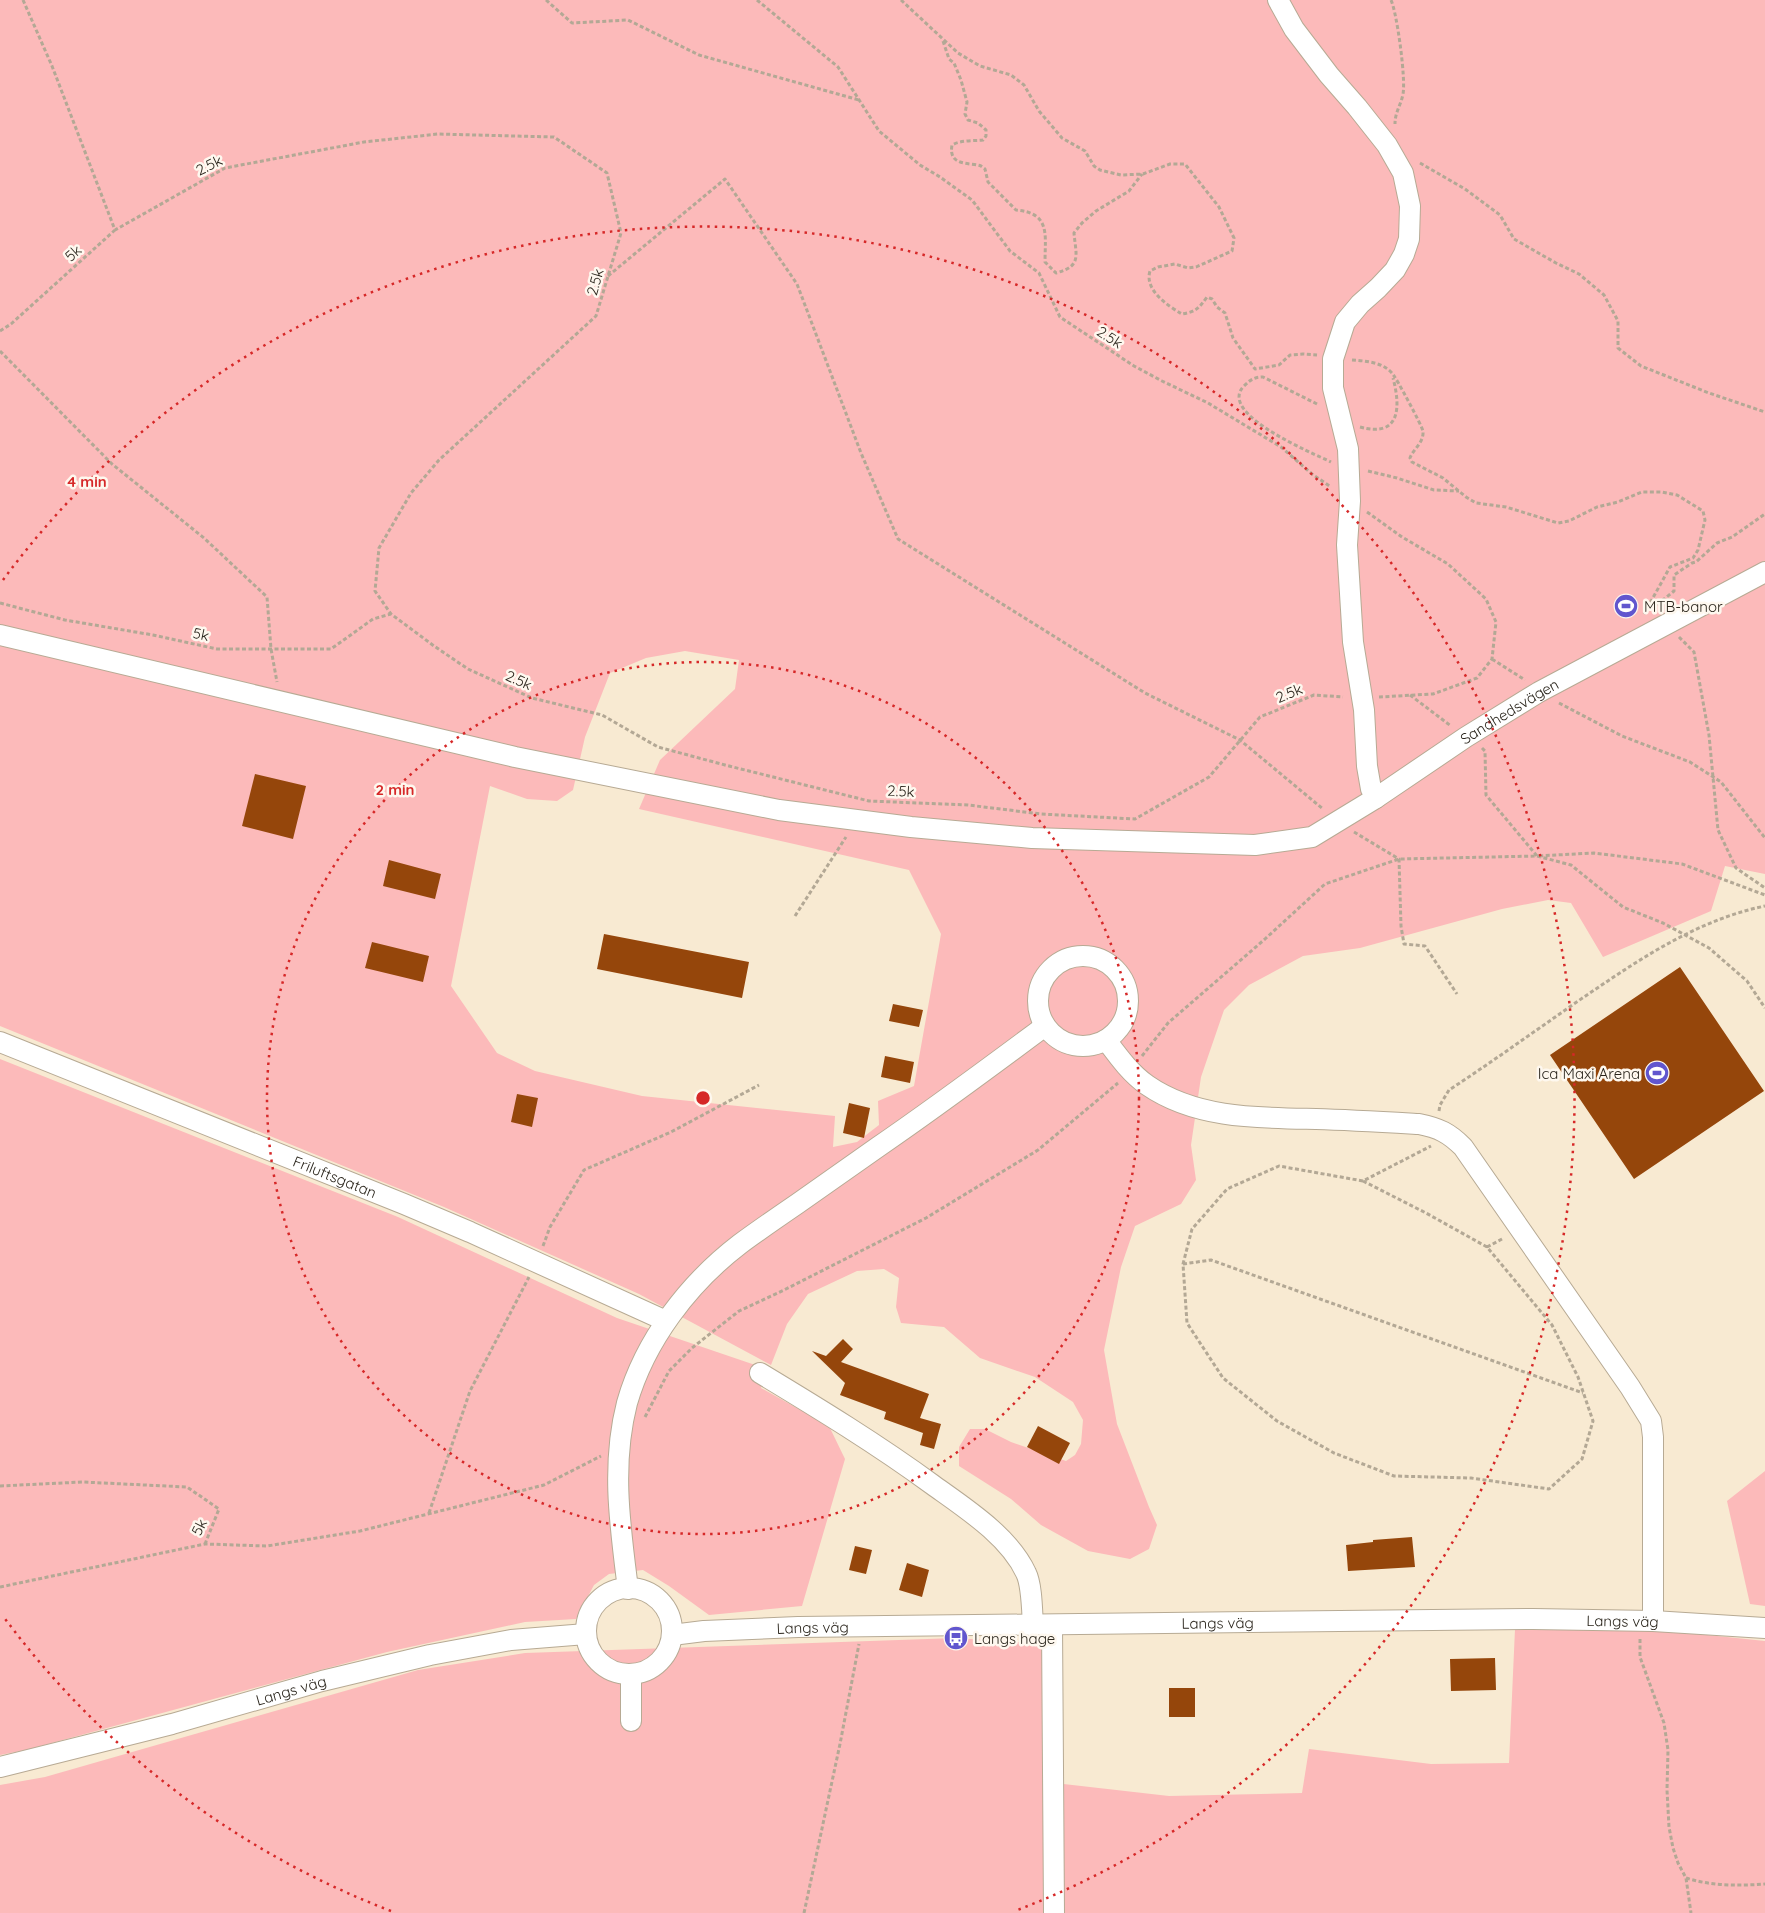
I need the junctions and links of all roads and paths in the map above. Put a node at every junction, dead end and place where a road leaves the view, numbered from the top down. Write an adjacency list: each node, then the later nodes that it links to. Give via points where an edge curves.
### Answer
1 (23, 0): 12 (path)
2 (546, 0): 8 (path, via 572,23 628,20 699,55)
3 (758, 0): 8 (path, 2.5k, via 838,67)
4 (901, 0): 7 (path)
5 (1278, 0): 16 (street, via 1317,60 1387,145 1403,173 1410,206 1409,239 1404,254 1395,270 1345,322)
6 (1392, 0): 9 (path, via 1403,86 1395,115)
7 (943, 39): 11 (path, via 967,59 1012,75 1024,85 1039,111 1062,138 1085,151 1094,166 1121,175); 11 (path, via 949,59 961,80 967,102 965,114 968,120 986,130 983,140 952,145 954,156 966,165 981,166 988,182 1016,210 1040,218 1046,232 1045,262 1056,273 1072,267 1077,259 1074,233 1082,223 1129,191)
8 (860, 100): 18 (path, 2.5k, via 879,131 920,165 972,200 1010,251 1039,273 1060,317 1134,366 1208,403 1281,447)
9 (1396, 129)
10 (1417, 161): 17 (path, via 1465,189 1500,216 1514,239 1580,274 1604,295 1618,321 1618,348 1641,366)
11 (1142, 174): 16 (path, via 1170,164 1186,164 1220,207 1234,238 1232,251 1196,267 1169,264 1150,271 1150,284 1164,302 1182,314 1201,307 1207,298 1212,299 1225,313 1233,338 1255,370 1278,365 1290,355 1297,354)
12 (115, 230): 13 (path, 2.5k, via 225,168 364,142 438,134 554,137 607,173 621,233); 14 (path, 5k)
13 (608, 276): 22 (path, 2.5k, via 596,316 439,460 411,493 379,548 375,591); 32 (path, via 725,179 797,284 861,453 898,539 1145,693)
14 (0, 331)
15 (0, 351): 25 (path, via 112,464 204,538 267,597)
16 (1333, 359): 18 (street, via 1333,388 1348,448); 19 (path, via 1370,361 1392,373 1423,431 1420,444 1410,458 1412,462 1443,478 1476,503 1558,523 1642,492 1662,492 1677,495 1703,512 1705,520 1698,550 1693,558 1670,567 1642,617 1674,591 1674,575)
17 (1765, 412)
18 (1350, 501): 26 (path, 2.5k, via 1448,564 1486,599 1496,622); 29 (street, via 1347,545 1353,642)
19 (1765, 514)
20 (1765, 572): 23 (street, Sandhedsvägen)
21 (0, 603): 25 (path, 5k, via 66,620 217,649)
22 (391, 614): 25 (path, 5k, via 373,619 331,650); 32 (path, 2.5k, via 468,669 532,698 602,715 658,746 869,800 1135,819 1208,777)
23 (1666, 624): 27 (street, Sandhedsvägen); 33 (path, via 1694,652)
24 (0, 635): 30 (street, Sandhedsvägen)
25 (270, 649): 30 (path)
26 (1492, 659): 27 (path); 28 (path, 2.5k, via 1477,678 1433,694)
27 (1538, 692): 31 (street, Sandhedsvägen); 33 (path, via 1622,736 1690,762)
28 (1409, 695): 29 (path, 2.5k); 31 (path)
29 (1361, 698): 32 (path, 2.5k, via 1314,695 1260,717); 34 (street, via 1367,766)
30 (280, 701): 35 (street, Sandhedsvägen, via 515,757 779,810)
31 (1466, 737): 34 (street, Sandhedsvägen); 38 (path, via 1485,751 1486,795)
32 (1240, 740): 36 (path)
33 (1713, 776): 37 (path); 40 (path, via 1718,830 1736,868)
34 (1376, 798): 36 (street, Sandhedsvägen)
35 (857, 820): 36 (street, Sandhedsvägen, via 1032,838 1255,845 1312,837); 43 (path)
36 (1338, 822): 39 (path)
37 (1765, 838)
38 (1537, 856): 39 (path); 41 (path, via 1594,854 1682,864); 44 (path, via 1571,865 1623,907)
39 (1399, 859): 45 (path, via 1400,926 1404,944 1425,946); 50 (path, via 1325,884 1168,1023)
40 (1765, 888)
41 (1765, 895)
42 (1765, 906): 44 (path, via 1744,910)
43 (795, 916)
44 (1684, 934): 46 (path, via 1709,948 1747,981); 51 (path, via 1641,958 1449,1090 1440,1105)
45 (1457, 994)
46 (1765, 1008)
47 (1045, 1026): 48 (street, via 1054,1036 1072,1045 1093,1045); 48 (street, via 1038,998 1050,971 1068,959 1082,956 1097,958 1120,976 1127,996 1121,1025); 54 (street, via 739,1244 683,1298)
48 (1106, 1040): 50 (street)
49 (0, 1042): 54 (street, Friluftsgatan, via 404,1204)
50 (1130, 1071): 51 (street, via 1147,1085 1175,1100 1220,1113 1419,1124); 57 (path, via 1038,1150 926,1218 739,1311 669,1371)
51 (1443, 1131): 52 (path); 63 (street, via 1464,1147 1651,1421)
52 (1363, 1181): 53 (path, via 1279,1166 1227,1189 1192,1229); 56 (path, via 1487,1247 1552,1325)
53 (1183, 1264): 56 (path, via 1211,1260); 56 (path, via 1187,1323 1223,1378 1277,1421 1334,1453 1394,1476 1471,1478 1549,1490 1582,1459 1593,1421)
54 (666, 1321): 58 (street, via 654,1338 634,1381)
55 (760, 1373): 64 (street, via 836,1419 972,1513 1011,1549 1027,1574)
56 (1584, 1393)
57 (644, 1418)
58 (618, 1444): 60 (path, via 596,1460 544,1485 360,1531 267,1546); 62 (street, via 618,1508)
59 (0, 1486): 60 (path, 5k, via 83,1482 187,1487 219,1509)
60 (205, 1544): 61 (path, 5k)
61 (0, 1587)
62 (628, 1589): 67 (street, via 612,1592 600,1601 590,1613); 68 (street, via 648,1593 660,1602 669,1615)
63 (1647, 1621): 64 (street, Langs väg, via 1533,1619); 66 (street, Langs väg); 72 (path, via 1640,1658 1664,1723 1668,1750 1669,1826 1673,1848)
64 (1043, 1625): 65 (street, Langs väg); 75 (street)
65 (862, 1627): 68 (street, Langs väg, via 712,1630); 74 (path)
66 (1765, 1628)
67 (586, 1634): 69 (street, via 590,1650 600,1663 615,1672); 71 (street, Langs väg, via 511,1640 430,1655)
68 (672, 1635): 69 (street, via 670,1646 661,1660 648,1670)
69 (631, 1674): 70 (street)
70 (631, 1721)
71 (0, 1767)
72 (1686, 1878): 73 (path, via 1701,1882); 76 (path)
73 (1765, 1884)
74 (804, 1913)
75 (1054, 1913)
76 (1691, 1913)

